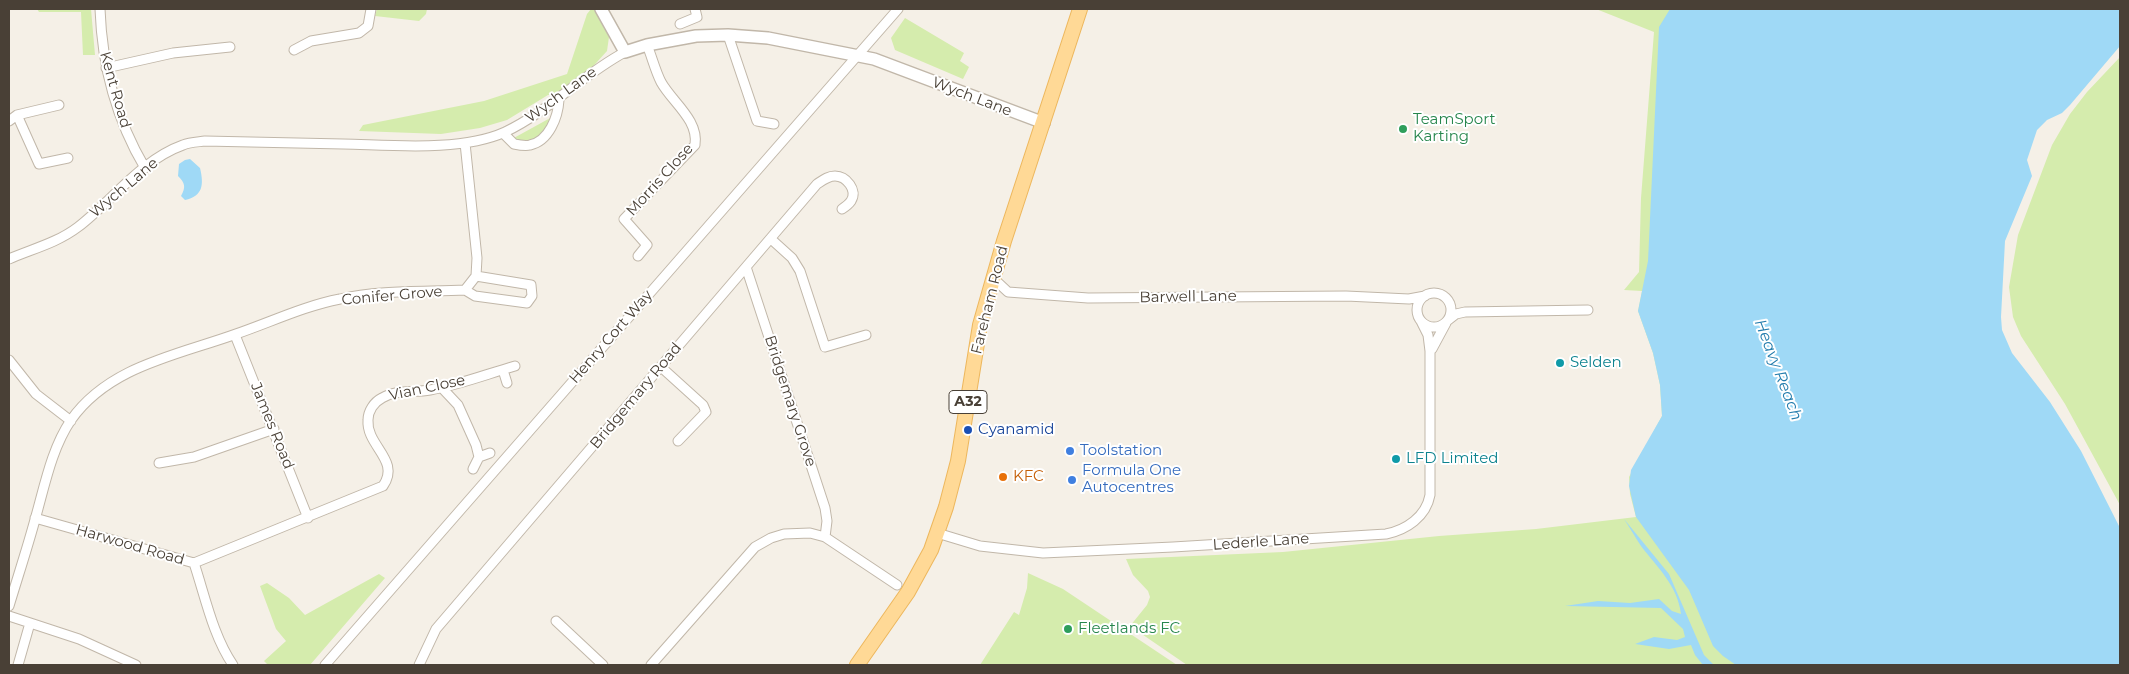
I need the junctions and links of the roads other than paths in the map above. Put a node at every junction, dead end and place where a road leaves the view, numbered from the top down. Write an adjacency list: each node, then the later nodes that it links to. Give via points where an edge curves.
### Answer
1 (100, 9): 14 (street, Kent Road)
2 (371, 9): 11 (street, via 368,26 359,33 311,41)
3 (602, 9): 12 (street)
4 (694, 9): 7 (street, via 697,17)
5 (898, 9): 13 (street, Henry Cort Way)
6 (1080, 9): 20 (main road, Fareham Road / A32)
7 (680, 24)
8 (728, 35): 9 (street, Wych Lane, via 682,37); 13 (street, Wych Lane, via 768,38); 19 (street, via 757,121)
9 (647, 45): 12 (street, Wych Lane); 27 (street, Morris Close, via 662,83 697,135 695,145 624,219 647,246)
10 (230, 47): 14 (street, via 173,53)
11 (294, 50)
12 (625, 52): 15 (street, Wych Lane, via 601,65)
13 (857, 55): 20 (street, Wych Lane); 69 (street, Henry Cort Way)
14 (106, 68): 24 (street, Kent Road, via 129,139)
15 (558, 100): 21 (street, Wych Lane); 21 (street, via 555,122 539,141 529,146 514,144)
16 (58, 105): 17 (street)
17 (17, 115): 18 (street); 23 (street, via 39,164)
18 (9, 121)
19 (774, 124)
20 (1044, 124): 31 (main road, Fareham Road / A32)
21 (504, 133): 22 (street, Wych Lane)
22 (465, 143): 24 (street, Wych Lane, via 424,146 205,141 183,145); 30 (street)
23 (68, 158)
24 (145, 168): 28 (street, Wych Lane, via 59,240)
25 (842, 209): 26 (street, Bridgemary Road, via 853,195 848,182 842,177 826,178 817,184)
26 (771, 239): 29 (street, Bridgemary Road); 41 (street, via 792,258 800,271 826,347)
27 (638, 256)
28 (9, 259)
29 (746, 267): 45 (street, Bridgemary Road); 59 (street, Bridgemary Grove, via 825,508)
30 (476, 276): 32 (street, Conifer Grove); 32 (street, Conifer Grove, via 531,285 532,296 527,303 474,296)
31 (993, 278): 34 (street, Barwell Lane, via 1008,292 1042,296); 58 (main road, Fareham Road / A32, via 980,325 958,461)
32 (465, 290): 40 (street, Conifer Grove, via 341,298)
33 (1425, 296): 34 (street, Barwell Lane); 35 (street, via 1436,294); 38 (street, via 1418,305)
34 (1389, 298): 38 (street, Barwell Lane, via 1410,306)
35 (1448, 301): 37 (street, via 1455,308); 39 (street, via 1451,310)
36 (1588, 310): 37 (street)
37 (1471, 312): 39 (street, via 1456,314)
38 (1420, 319): 39 (street, via 1433,327); 42 (street, Lederle Lane, via 1428,335)
39 (1447, 321): 42 (street, Lederle Lane)
40 (235, 335): 49 (street, Conifer Grove, via 127,373 86,402); 50 (street, James Road)
41 (866, 335)
42 (1430, 356): 58 (street, Lederle Lane, via 1430,495 1422,514 1397,531 1277,542 1043,553 980,546)
43 (9, 360): 49 (street, via 36,394)
44 (515, 366): 46 (street, Vian Close)
45 (661, 367): 51 (street, via 703,405 706,412); 70 (street, Bridgemary Road, via 436,629)
46 (504, 370): 47 (street); 48 (street, Vian Close)
47 (507, 383)
48 (442, 388): 53 (street, via 458,405); 57 (street, Vian Close, via 391,394 373,405 368,420 369,430 388,466 388,478 378,489)
49 (71, 421): 56 (street, Conifer Grove, via 53,458)
50 (274, 429): 54 (street, via 194,457); 57 (street, James Road)
51 (678, 441)
52 (490, 453): 53 (street)
53 (479, 457): 55 (street)
54 (159, 463)
55 (473, 469)
56 (36, 518): 60 (street, Harwood Road); 62 (street, Conifer Grove)
57 (308, 518): 60 (street, Harwood Road)
58 (937, 533): 73 (main road, Fareham Road / A32, via 908,592)
59 (824, 537): 61 (street); 72 (street, via 796,532 760,544)
60 (194, 563): 68 (street, via 225,654)
61 (898, 585)
62 (9, 606)
63 (9, 616): 65 (street)
64 (556, 621): 71 (street)
65 (30, 623): 66 (street); 67 (street, via 93,645)
66 (18, 665)
67 (136, 665)
68 (233, 665)
69 (325, 665)
70 (419, 665)
71 (603, 665)
72 (650, 665)
73 (858, 665)

